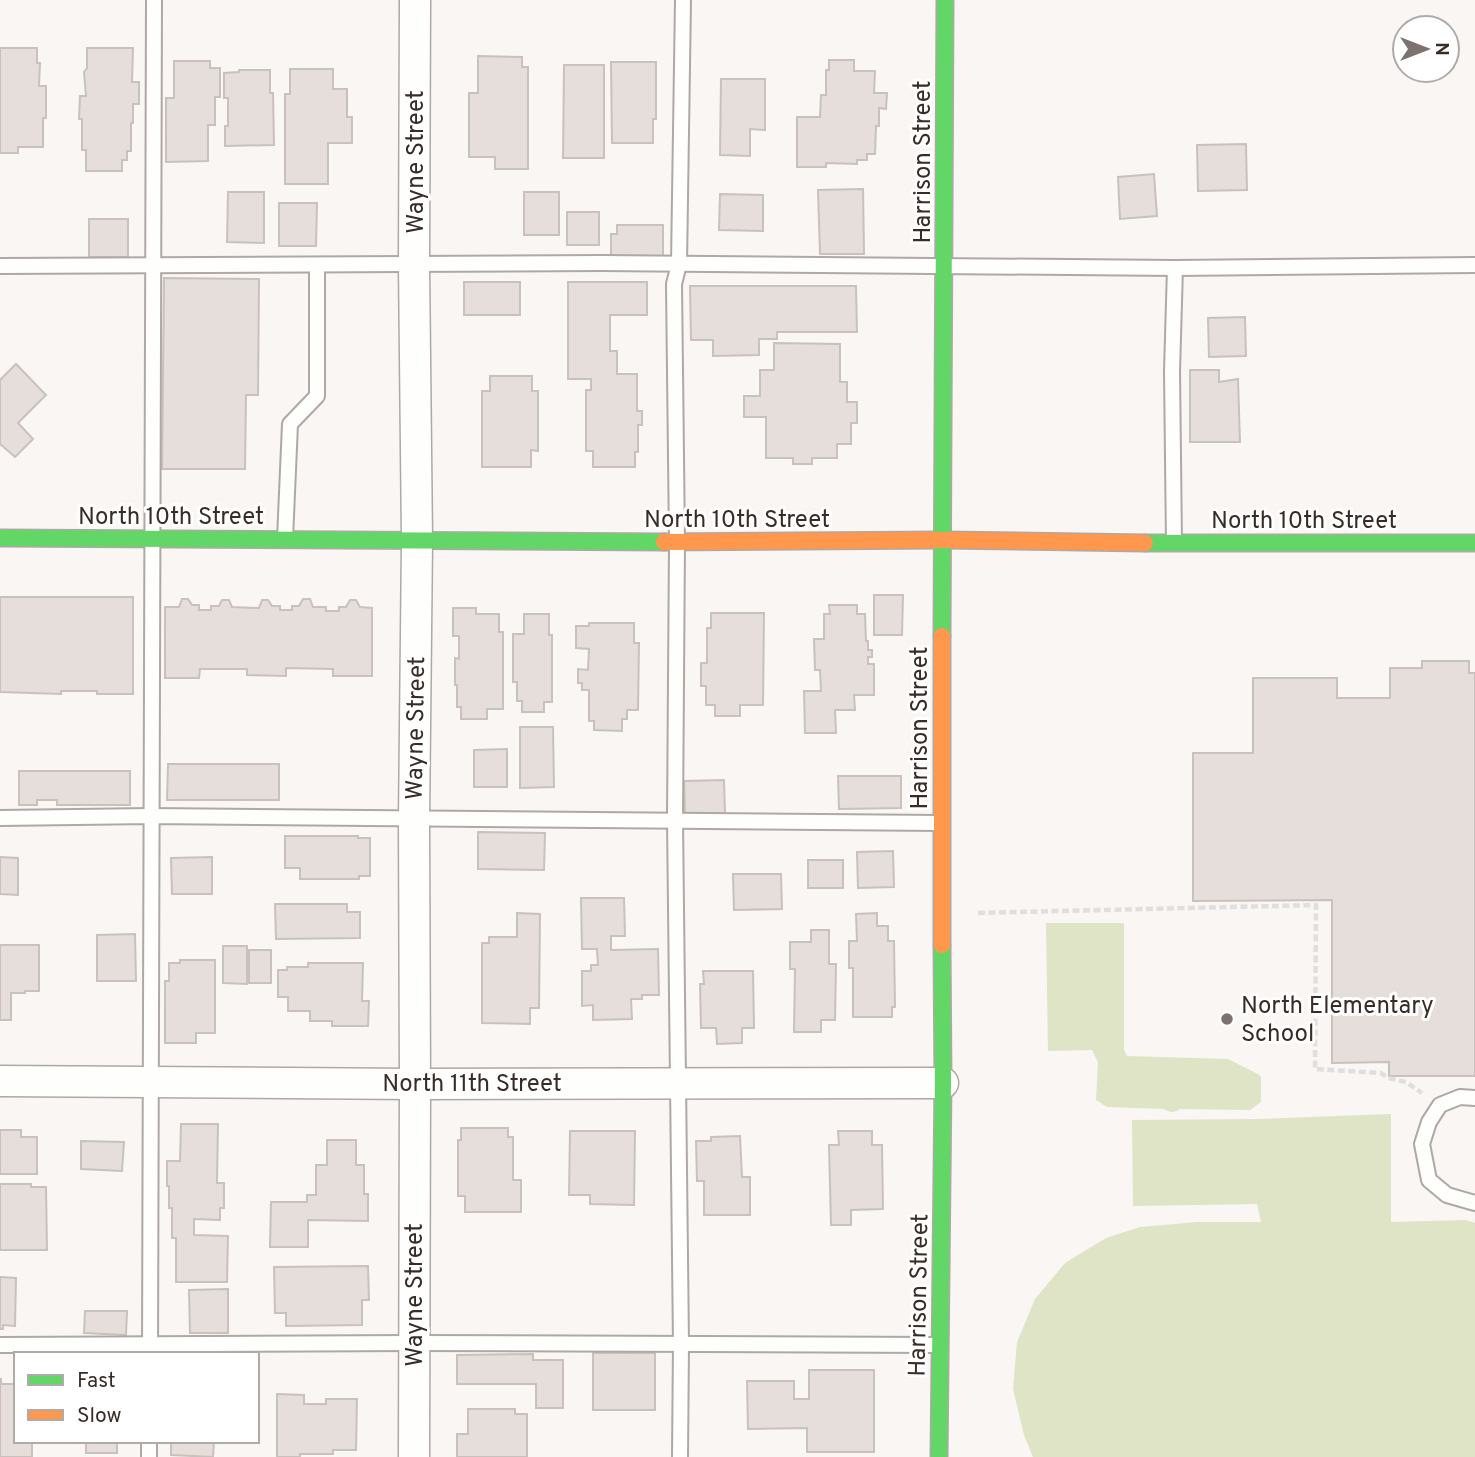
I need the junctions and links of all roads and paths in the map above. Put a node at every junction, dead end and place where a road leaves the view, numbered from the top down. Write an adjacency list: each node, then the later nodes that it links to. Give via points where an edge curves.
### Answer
1 (154, 0): 7 (lane)
2 (415, 0): 9 (street, Wayne Street)
3 (683, 0): 5 (lane)
4 (944, 0): 11 (main road, Harrison Street)
5 (679, 264): 9 (lane); 11 (lane); 18 (lane, via 674,284)
6 (0, 265): 7 (lane)
7 (154, 265): 8 (lane); 14 (lane)
8 (317, 265): 9 (lane); 15 (lane, via 317,396 290,424)
9 (414, 265): 17 (street, Wayne Street)
10 (1475, 265): 12 (lane)
11 (945, 267): 12 (lane); 16 (main road, Harrison Street)
12 (1175, 268): 19 (lane)
13 (0, 538): 14 (main road, North 10th Street)
14 (153, 538): 15 (main road, North 10th Street); 21 (lane)
15 (285, 539): 17 (main road, North 10th Street)
16 (943, 540): 18 (main road, North 10th Street); 19 (main road, North 10th Street); 25 (main road, Harrison Street)
17 (417, 541): 18 (main road, North 10th Street); 23 (street, Wayne Street)
18 (677, 542): 24 (lane)
19 (1174, 543): 20 (main road, North 10th Street)
20 (1475, 543)
21 (151, 816): 22 (lane); 23 (lane); 28 (lane)
22 (0, 818)
23 (414, 820): 24 (lane); 31 (street, Wayne Street)
24 (675, 820): 25 (lane); 29 (lane)
25 (941, 823): 26 (main road, Harrison Street)
26 (942, 914): 30 (main road, Harrison Street); 33 (path, via 1316,905 1315,1069 1381,1073 1406,1082)
27 (0, 1081): 28 (street, North 11th Street)
28 (151, 1082): 31 (street, North 11th Street); 39 (lane)
29 (677, 1083): 30 (street, North 11th Street); 31 (street, North 11th Street); 36 (lane)
30 (943, 1083): 38 (main road, Harrison Street)
31 (415, 1084): 35 (street, Wayne Street)
32 (1475, 1098): 33 (lane, via 1460,1097)
33 (1440, 1105): 34 (lane, via 1422,1144 1429,1180 1447,1195)
34 (1475, 1203)
35 (414, 1343): 36 (lane); 39 (lane); 40 (street, Wayne Street)
36 (681, 1344): 38 (lane); 41 (lane)
37 (0, 1345): 39 (lane)
38 (940, 1345): 42 (main road, Harrison Street)
39 (150, 1350)
40 (414, 1457)
41 (680, 1457)
42 (939, 1457)

